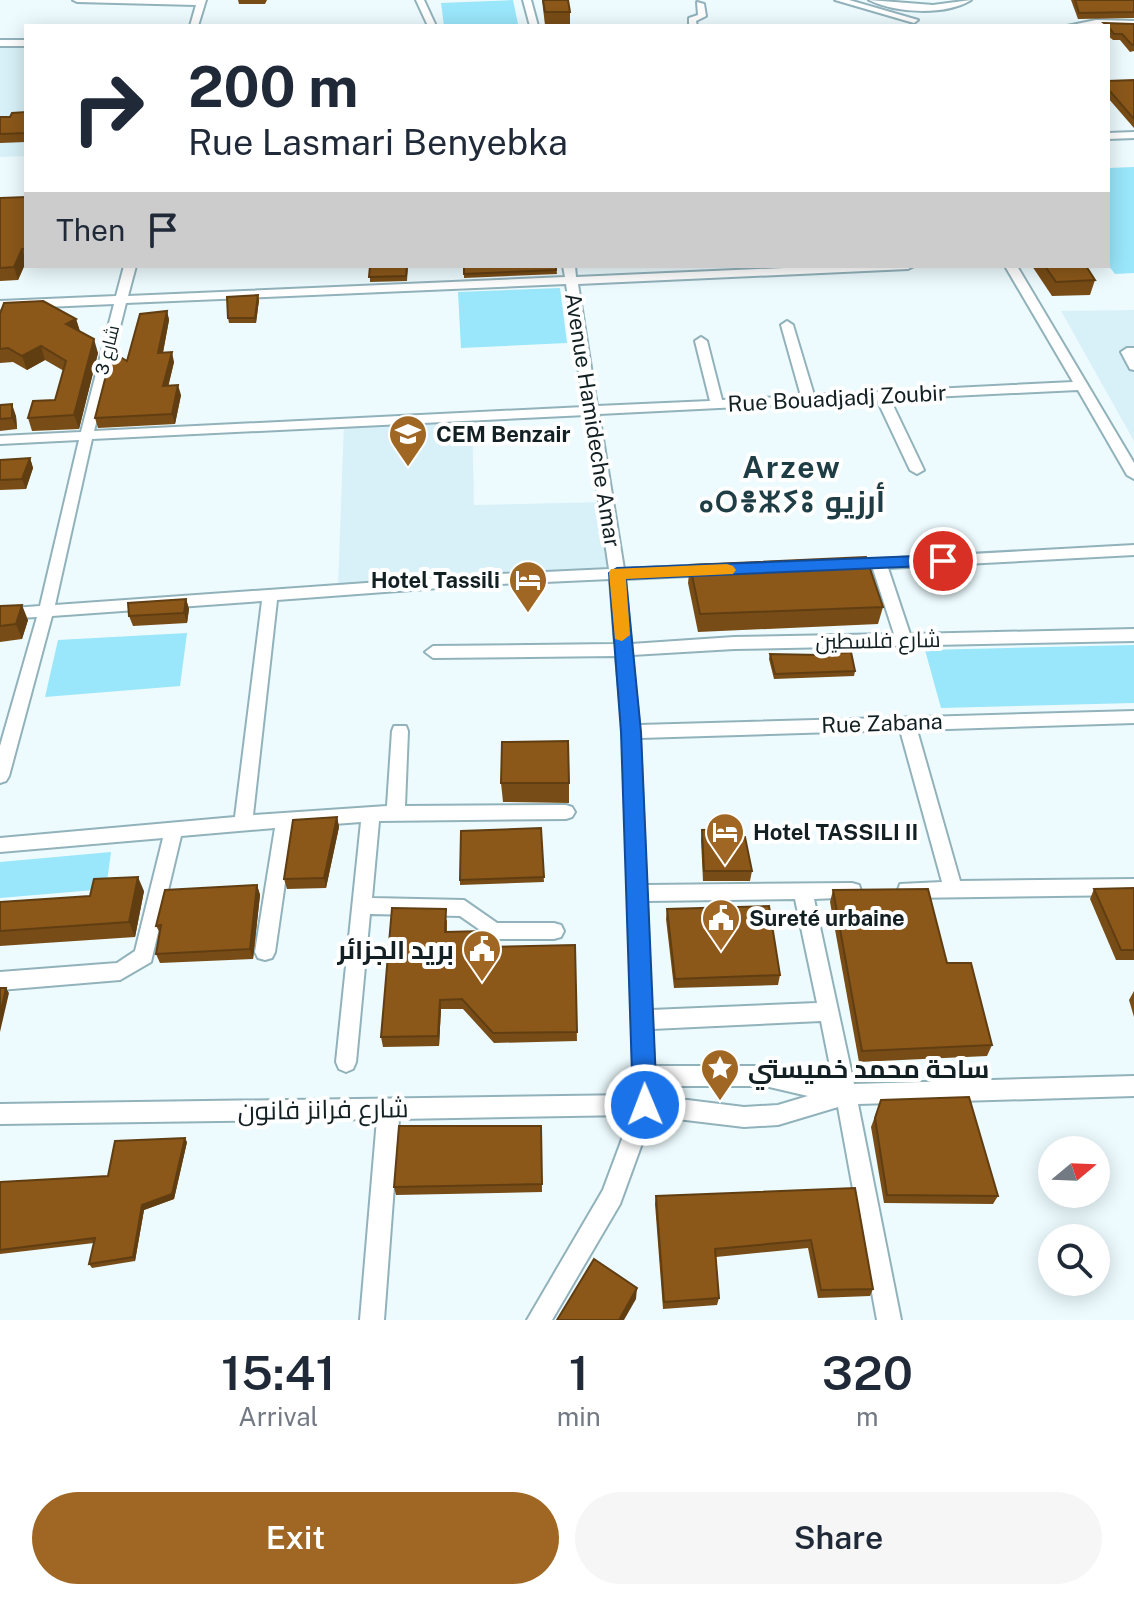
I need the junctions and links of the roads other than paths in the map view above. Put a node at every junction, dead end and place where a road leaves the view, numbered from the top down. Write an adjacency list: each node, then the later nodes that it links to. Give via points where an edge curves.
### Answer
1 (77, 0): 7 (street)
2 (420, 0): 11 (street)
3 (527, 0): 12 (street)
4 (839, 0): 9 (street)
5 (873, 0): 6 (street, via 939,7)
6 (967, 0)
7 (202, 1): 10 (street)
8 (700, 4): 13 (street, via 702,16)
9 (914, 20)
10 (195, 24)
11 (431, 24)
12 (533, 24)
13 (693, 24)
14 (1134, 24): 15 (street)
15 (1110, 25)
16 (0, 43): 17 (street)
17 (24, 43)
18 (1134, 135): 19 (street)
19 (1110, 136)
20 (129, 268): 26 (street, شارع 3)
21 (569, 268): 25 (street, Avenue Hamideche Amar)
22 (827, 268): 24 (street)
23 (1012, 268): 32 (street)
24 (787, 269): 25 (street)
25 (572, 280): 26 (street); 36 (street, Avenue Hamideche Amar)
26 (120, 299): 27 (street); 37 (street, شارع 3)
27 (0, 305)
28 (787, 325): 34 (street)
29 (701, 341): 35 (street)
30 (1134, 352): 31 (street, via 1127,352)
31 (1134, 366)
32 (1079, 386): 33 (street, Rue Bouadjadj Zoubir); 40 (street)
33 (882, 396): 34 (street, Rue Bouadjadj Zoubir); 39 (street)
34 (809, 401): 35 (street, Rue Bouadjadj Zoubir)
35 (717, 404): 36 (street, Rue Bouadjadj Zoubir)
36 (594, 409): 37 (street, Rue Bouadjadj Zoubir); 45 (street, Avenue Hamideche Amar)
37 (87, 436): 38 (street, Rue Bouadjadj Zoubir); 47 (street, شارع 3)
38 (0, 440)
39 (917, 470)
40 (1134, 475)
41 (1134, 550): 42 (street)
42 (879, 564): 43 (street); 50 (street)
43 (833, 566)
44 (725, 570): 45 (street)
45 (617, 573): 46 (street); 51 (street, Avenue Hamideche Amar)
46 (270, 595): 47 (street); 62 (street)
47 (46, 611): 48 (street); 57 (street, شارع 3)
48 (0, 614)
49 (1134, 635): 50 (street, شارع فلسطين)
50 (904, 640): 51 (street, شارع فلسطين)
51 (623, 650): 52 (street, شارع فلسطين); 56 (street, Avenue Hamideche Amar)
52 (433, 652)
53 (1134, 717): 54 (street, Rue Zabana)
54 (906, 722): 56 (street, Rue Zabana); 66 (street)
55 (400, 731): 59 (street)
56 (631, 732): 68 (street, Avenue Hamideche Amar)
57 (0, 776)
58 (566, 812): 59 (street)
59 (396, 813): 60 (street)
60 (371, 815): 61 (street); 69 (street)
61 (285, 820): 62 (street); 71 (street)
62 (243, 823): 63 (street)
63 (174, 829): 64 (street); 72 (street, via 144,956 120,971)
64 (0, 845)
65 (1134, 887): 66 (street)
66 (953, 889): 67 (street)
67 (803, 891): 68 (street); 73 (street)
68 (637, 893): 74 (street, Avenue Hamideche Amar)
69 (362, 906): 70 (street, via 464,908 493,931); 75 (street)
70 (554, 931)
71 (265, 952)
72 (0, 981)
73 (828, 1012): 74 (street); 78 (street)
74 (643, 1020): 76 (street, Avenue Hamideche Amar)
75 (346, 1062)
76 (645, 1076): 78 (street, via 765,1076); 79 (street, Avenue Hamideche Amar)
77 (1134, 1086): 78 (street)
78 (846, 1094): 79 (street, via 778,1115 744,1117); 84 (street)
79 (645, 1105): 80 (street, شارع فرانز فانون); 83 (street, Avenue Hamideche Amar, via 612,1196)
80 (389, 1107): 81 (street, شارع فرانز فانون); 82 (street)
81 (0, 1114)
82 (372, 1320)
83 (539, 1320)
84 (889, 1320)

